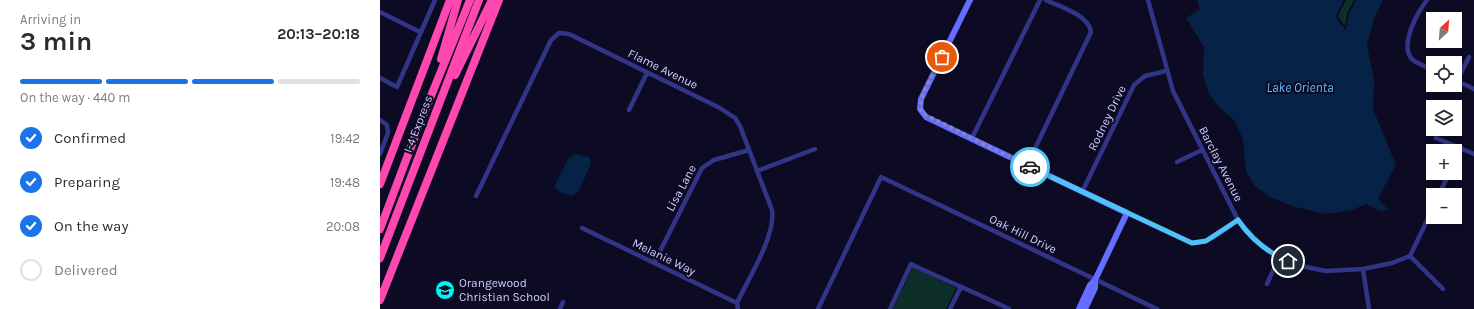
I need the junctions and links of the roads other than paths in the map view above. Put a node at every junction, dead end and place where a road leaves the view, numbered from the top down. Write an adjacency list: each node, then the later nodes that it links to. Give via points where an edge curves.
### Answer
1 (435, 0): 14 (street)
2 (450, 0): 39 (highway)
3 (458, 0): 23 (highway)
4 (470, 0): 23 (highway, I-4 Express)
5 (479, 0): 25 (highway, I-4 Express)
6 (492, 0): 25 (highway)
7 (499, 0): 56 (highway)
8 (970, 0): 27 (street, via 921,99 920,109 926,117)
9 (1040, 0): 27 (street)
10 (1046, 0): 37 (street, via 1084,19 1090,26 1090,36)
11 (1148, 0): 18 (street, Barclay Avenue)
12 (1427, 0): 16 (street, via 1409,36 1409,55)
13 (380, 12): 14 (street)
14 (420, 32): 20 (street, via 397,87)
15 (1469, 57): 17 (street)
16 (1426, 66)
17 (1462, 69)
18 (1166, 71): 33 (street, Barclay Avenue); 40 (street, Rodney Drive, via 1145,76 1134,85)
19 (647, 73): 24 (street); 32 (street, Flame Avenue, via 729,113 740,126); 41 (street, Flame Avenue, via 569,34 559,33 554,36)
20 (380, 78)
21 (1462, 83): 22 (street)
22 (1474, 89)
23 (430, 99): 46 (highway, I-4 Express)
24 (629, 110)
25 (434, 117): 49 (highway, I-4 Express)
26 (380, 120): 34 (street, via 386,125 388,133)
27 (972, 138): 37 (street)
28 (1436, 138): 29 (street)
29 (1451, 144)
30 (1462, 148): 35 (street)
31 (815, 149): 38 (street)
32 (749, 150): 38 (street, Flame Avenue); 50 (street, Lisa Lane, via 714,160 702,168)
33 (1202, 150): 36 (street); 43 (street, Barclay Avenue)
34 (380, 154)
35 (1474, 154)
36 (1177, 162)
37 (1027, 165): 40 (street)
38 (757, 171): 58 (street, Flame Avenue, via 772,210 772,226)
39 (380, 184)
40 (1082, 192): 42 (street)
41 (476, 196)
42 (1127, 213): 43 (street, via 1198,244); 52 (street)
43 (1238, 220): 48 (street, Barclay Avenue, via 1257,242)
44 (1426, 223): 47 (street)
45 (582, 228): 50 (street, Melanie Way)
46 (380, 229)
47 (1410, 256): 51 (street, Barclay Avenue); 55 (street)
48 (1279, 257): 51 (street, Barclay Avenue, via 1310,269); 53 (street)
49 (380, 258)
50 (654, 263): 58 (street, Melanie Way)
51 (1363, 269): 68 (street)
52 (1095, 280): 61 (street, Oak Hill Drive, via 881,177); 65 (street); 66 (street, via 1095,288); 67 (street, Oak Hill Drive)
53 (1267, 284)
54 (961, 287): 62 (street, via 911,264); 63 (street); 64 (street)
55 (1443, 289)
56 (380, 300)
57 (563, 302): 59 (street)
58 (737, 304): 60 (street)
59 (560, 309)
60 (738, 309)
61 (818, 309)
62 (890, 309)
63 (950, 309)
64 (1009, 309)
65 (1079, 309)
66 (1085, 309)
67 (1157, 309)
68 (1369, 309)

